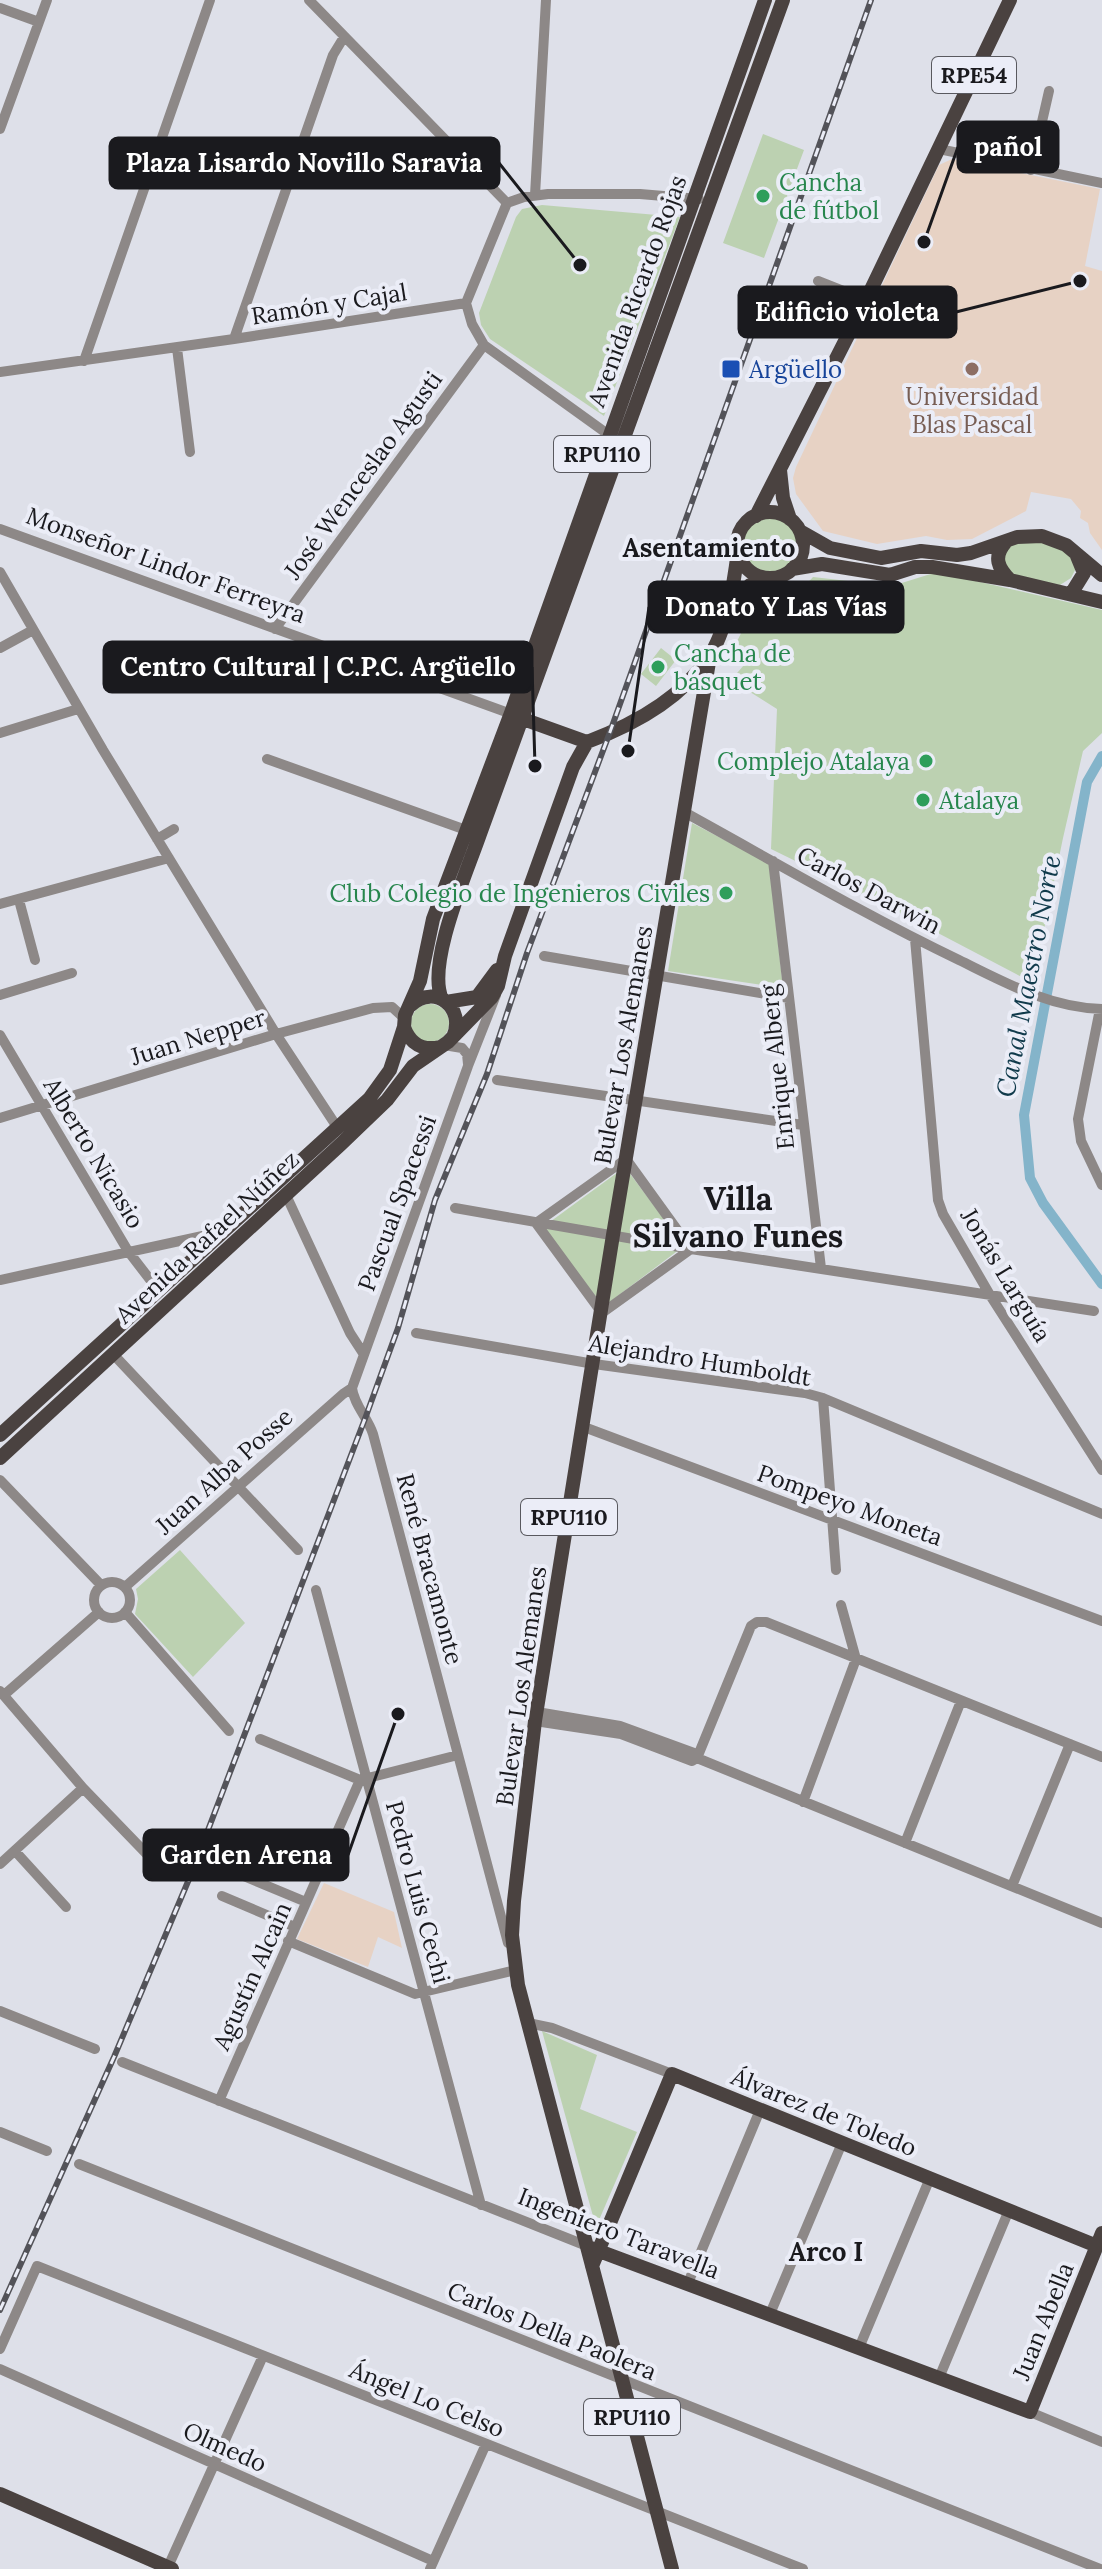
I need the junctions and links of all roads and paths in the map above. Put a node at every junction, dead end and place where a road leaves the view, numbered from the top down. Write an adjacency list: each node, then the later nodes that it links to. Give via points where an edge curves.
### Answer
1 (47, 0): 9 (street)
2 (210, 0): 25 (street)
3 (309, 0): 10 (street)
4 (546, 0): 16 (street)
5 (765, 0): 17 (main road, Avenida Ricardo Rojas / RPU110)
6 (783, 0): 17 (main road, Avenida Ricardo Rojas / RPU110)
7 (1010, 0): 13 (main road, RPE54)
8 (0, 8): 9 (street)
9 (39, 22): 12 (street)
10 (344, 37): 18 (street); 22 (street, via 333,55)
11 (1049, 91): 14 (street)
12 (0, 129)
13 (939, 149): 14 (street); 20 (main road, RPE54)
14 (1031, 170): 15 (street)
15 (1102, 183)
16 (535, 195): 17 (street, via 640,194); 18 (street)
17 (701, 200): 27 (main road, Avenida Ricardo Rojas / RPU110); 30 (main road, Avenida Ricardo Rojas / RPU110)
18 (507, 203): 21 (street)
19 (818, 281): 20 (street)
20 (866, 300): 29 (main road, RPE54)
21 (466, 303): 22 (street, Ramón y Cajal); 23 (street)
22 (234, 339): 24 (street, Ramón y Cajal)
23 (484, 345): 27 (street); 45 (street, José Wenceslao Agusti)
24 (177, 348): 25 (street, Ramón y Cajal); 28 (street)
25 (84, 361): 26 (street, Ramón y Cajal)
26 (0, 372)
27 (609, 435): 30 (main road, via 613,447); 52 (main road, Avenida Ricardo Rojas / RPU110)
28 (190, 452)
29 (780, 470): 31 (main road); 32 (main road, via 783,498)
30 (604, 494): 52 (main road, Avenida Ricardo Rojas / RPU110)
31 (756, 516): 32 (main road, via 771,512); 35 (main road, via 742,528)
32 (795, 525): 34 (main road, via 830,548 881,558 921,551 957,555); 37 (main road, via 802,551)
33 (0, 529): 45 (street, Monseñor Lindor Ferreyra)
34 (1005, 543): 36 (main road, via 1042,536); 41 (main road, via 998,559)
35 (738, 551): 40 (main road, via 746,568); 44 (main road)
36 (1074, 552): 39 (main road); 42 (main road, via 1084,573)
37 (792, 569): 40 (main road); 41 (main road, via 822,564 890,575 923,566)
38 (0, 572): 46 (street)
39 (1102, 575)
40 (765, 578): 44 (main road)
41 (1010, 580): 42 (main road)
42 (1071, 594): 43 (main road)
43 (1102, 602)
44 (729, 607): 48 (main road)
45 (275, 629): 52 (street, Monseñor Lindor Ferreyra)
46 (33, 630): 47 (street); 50 (street)
47 (0, 648)
48 (710, 656): 49 (main road); 51 (main road, Bulevar Los Alemanes / RPU110)
49 (678, 692): 51 (main road, via 694,690); 55 (main road)
50 (78, 709): 53 (street); 61 (street)
51 (701, 711): 58 (main road, Bulevar Los Alemanes / RPU110)
52 (517, 716): 54 (main road, Monseñor Lindor Ferreyra); 60 (main road, Avenida Ricardo Rojas / RPU110); 75 (main road, Avenida Ricardo Rojas / RPU110, via 442,947 436,979)
53 (0, 733)
54 (563, 734): 55 (main road, Monseñor Lindor Ferreyra); 57 (main road)
55 (587, 742): 57 (main road, Avenida Rafael Núñez)
56 (267, 759): 60 (street)
57 (573, 767): 67 (main road, Avenida Rafael Núñez)
58 (684, 812): 63 (street, Carlos Darwin); 71 (main road, Bulevar Los Alemanes / RPU110)
59 (174, 829): 61 (street)
60 (466, 830): 77 (main road, Avenida Ricardo Rojas / RPU110, via 433,919)
61 (157, 839): 62 (street)
62 (169, 858): 64 (street); 78 (street)
63 (773, 861): 66 (street, Carlos Darwin); 74 (street, Enrique Alberg)
64 (19, 900): 65 (street); 69 (street)
65 (0, 904)
66 (915, 939): 76 (street, Carlos Darwin, via 1039,997); 102 (street, Jonás Larguía, via 938,1200)
67 (505, 956): 72 (main road, Avenida Rafael Núñez); 75 (main road, Avenida Rafael Núñez, via 477,997)
68 (544, 956): 71 (street)
69 (35, 960)
70 (72, 973): 73 (street)
71 (657, 977): 74 (street); 83 (main road, Bulevar Los Alemanes / RPU110)
72 (498, 986): 80 (main road, Avenida Rafael Núñez); 81 (street, Pascual Spacessi)
73 (0, 995)
74 (789, 998): 86 (street, Enrique Alberg)
75 (444, 1000): 77 (main road, Avenida Rafael Núñez, via 426,997); 80 (main road, RPU110, via 456,1016)
76 (1101, 1009): 89 (street, via 1078,1119 1078,1131)
77 (406, 1017): 78 (street, Juan Nepper, via 385,1005); 80 (main road, via 411,1040 418,1046); 87 (main road, Avenida Rafael Núñez, via 384,1081)
78 (276, 1034): 84 (street, Juan Nepper); 87 (street)
79 (0, 1035): 84 (street, Alberto Nicasio)
80 (446, 1043): 81 (street, via 464,1050); 91 (main road, Avenida Rafael Núñez, via 413,1066 380,1107)
81 (468, 1066): 106 (street, Pascual Spacessi)
82 (497, 1080): 83 (street)
83 (637, 1102): 86 (street); 88 (main road, Bulevar Los Alemanes / RPU110)
84 (42, 1105): 85 (street, Juan Nepper); 97 (street, Alberto Nicasio)
85 (0, 1118)
86 (803, 1125): 98 (street, Enrique Alberg)
87 (337, 1127): 94 (main road, Avenida Rafael Núñez)
88 (626, 1159): 93 (street); 95 (main road, Bulevar Los Alemanes / RPU110); 96 (street)
89 (1096, 1161): 90 (street)
90 (1102, 1185)
91 (286, 1195): 106 (street); 107 (main road, Avenida Rafael Núñez)
92 (455, 1208): 93 (street)
93 (536, 1223): 95 (street); 104 (street)
94 (221, 1232): 97 (street); 99 (main road, Avenida Rafael Núñez)
95 (613, 1235): 96 (street); 104 (main road, Bulevar Los Alemanes / RPU110)
96 (691, 1249): 98 (street); 104 (street)
97 (128, 1251): 100 (street); 101 (street, Alberto Nicasio)
98 (821, 1268): 102 (street)
99 (174, 1275): 101 (main road, Avenida Rafael Núñez); 107 (main road, via 113,1337)
100 (0, 1280)
101 (158, 1290): 112 (main road, Avenida Rafael Núñez)
102 (990, 1295): 103 (street); 114 (street, Jonás Larguía)
103 (1094, 1311)
104 (602, 1313): 108 (main road, Bulevar Los Alemanes / RPU110)
105 (416, 1333): 108 (street, Alejandro Humboldt)
106 (363, 1353): 109 (street)
107 (113, 1354): 113 (main road, Avenida Rafael Núñez); 116 (street)
108 (594, 1364): 110 (street, Alejandro Humboldt); 111 (main road, Bulevar Los Alemanes / RPU110)
109 (352, 1388): 116 (street, Juan Alba Posse); 135 (street, René Bracamonte, via 373,1434)
110 (823, 1398): 117 (street, Alejandro Humboldt); 118 (street)
111 (584, 1427): 118 (street, Pompeyo Moneta); 131 (main road, Bulevar Los Alemanes / RPU110)
112 (0, 1435)
113 (0, 1458)
114 (1102, 1470)
115 (0, 1480): 121 (street)
116 (237, 1486): 119 (street); 122 (street, Juan Alba Posse)
117 (1102, 1514)
118 (832, 1519): 120 (street); 127 (street, Pompeyo Moneta)
119 (298, 1550)
120 (836, 1570)
121 (101, 1585): 122 (street); 125 (street, via 94,1598)
122 (125, 1587): 126 (street, via 130,1599)
123 (316, 1590): 138 (street, Pedro Luis Cechi)
124 (841, 1605): 128 (street)
125 (99, 1612): 126 (street, via 110,1617); 129 (street)
126 (125, 1612): 132 (street)
127 (1102, 1621)
128 (856, 1659): 130 (street); 137 (street, via 757,1622); 140 (street)
129 (2, 1693): 139 (street)
130 (961, 1701): 134 (street); 141 (street)
131 (536, 1717): 137 (street, via 621,1734 692,1761); 153 (main road, Bulevar Los Alemanes / RPU110, via 514,1901)
132 (229, 1731)
133 (260, 1739): 138 (street)
134 (1070, 1744): 136 (street); 146 (street)
135 (458, 1755): 138 (street); 153 (street, René Bracamonte)
136 (1102, 1757)
137 (697, 1758): 140 (street)
138 (364, 1779): 148 (street, Agustín Alcain); 154 (street, Pedro Luis Cechi)
139 (83, 1788): 142 (street); 145 (street)
140 (803, 1802): 141 (street)
141 (905, 1843): 146 (street)
142 (15, 1851): 143 (street); 149 (street)
143 (0, 1864)
144 (234, 1872): 148 (street)
145 (167, 1875)
146 (1012, 1886): 150 (street)
147 (222, 1896): 151 (street)
148 (306, 1902): 151 (street, Agustín Alcain)
149 (66, 1907)
150 (1102, 1923)
151 (295, 1927): 152 (street, Agustín Alcain)
152 (288, 1941): 154 (street); 160 (street, Agustín Alcain)
153 (516, 1970): 154 (street); 156 (main road, Bulevar Los Alemanes / RPU110)
154 (424, 1994): 167 (street, Pedro Luis Cechi)
155 (0, 2011): 157 (street)
156 (528, 2023): 159 (street, Álvarez de Toledo); 170 (main road, Bulevar Los Alemanes / RPU110)
157 (95, 2049)
158 (122, 2062): 160 (street, Ingeniero Taravella)
159 (672, 2074): 161 (main road, Álvarez de Toledo); 170 (main road)
160 (219, 2101): 167 (street, Ingeniero Taravella)
161 (760, 2110): 163 (main road, Álvarez de Toledo); 171 (street)
162 (0, 2132): 164 (street)
163 (842, 2143): 166 (main road, Álvarez de Toledo); 172 (street)
164 (47, 2151)
165 (79, 2164): 178 (street, Carlos Della Paolera)
166 (930, 2178): 168 (main road, Álvarez de Toledo); 173 (street)
167 (481, 2205): 170 (street, Ingeniero Taravella)
168 (1009, 2210): 169 (main road, Álvarez de Toledo); 177 (street)
169 (1100, 2243): 179 (main road, Juan Abella)
170 (593, 2248): 171 (main road, Ingeniero Taravella); 178 (main road, RPU110, via 592,2266)
171 (688, 2283): 172 (main road, Ingeniero Taravella)
172 (770, 2314): 173 (main road, Ingeniero Taravella)
173 (859, 2348): 177 (main road, Ingeniero Taravella)
174 (0, 2349): 175 (street, Ángel Lo Celso, via 37,2266)
175 (263, 2356): 181 (street, Ángel Lo Celso); 182 (street)
176 (0, 2369): 182 (street, Olmedo)
177 (939, 2378): 179 (main road, Ingeniero Taravella)
178 (623, 2381): 184 (main road, RPU110); 189 (street, Carlos Della Paolera)
179 (1030, 2412): 180 (street, Ingeniero Taravella)
180 (1102, 2442)
181 (486, 2444): 184 (street, Ángel Lo Celso); 185 (street)
182 (215, 2465): 185 (street, Olmedo); 186 (street)
183 (0, 2494): 186 (main road)
184 (657, 2512): 187 (main road, RPU110); 188 (street, Ángel Lo Celso)
185 (432, 2565)
186 (169, 2568)
187 (672, 2569)
188 (803, 2569)
189 (1100, 2569)

